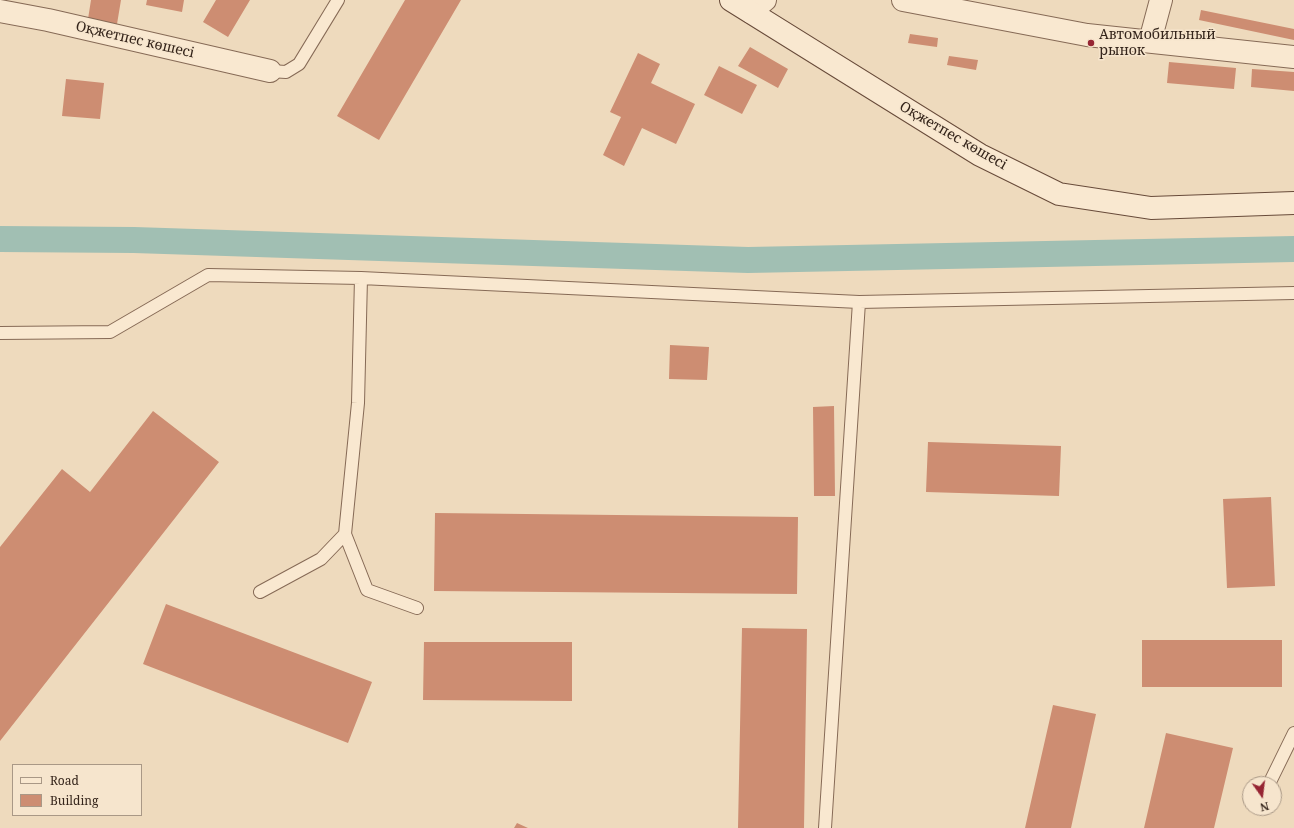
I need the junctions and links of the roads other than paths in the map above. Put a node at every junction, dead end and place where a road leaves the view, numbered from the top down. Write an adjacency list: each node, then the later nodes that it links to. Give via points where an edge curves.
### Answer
1 (338, 0): 9 (lane, via 299,64 286,72)
2 (731, 0): 5 (street, Оқжетпес көшесі)
3 (903, 0): 7 (street, via 1087,35)
4 (1161, 0): 7 (street)
5 (758, 6): 10 (street, Оқжетпес көшесі, via 980,155 1059,194 1151,208)
6 (0, 11): 9 (street, Оқжетпес көшесі)
7 (1150, 41): 8 (street)
8 (1294, 57)
9 (270, 71)
10 (1294, 203)
11 (361, 278): 13 (lane); 14 (lane, via 208,274 110,332); 15 (lane, via 358,403)
12 (1294, 293): 13 (lane)
13 (859, 302): 20 (lane)
14 (0, 333)
15 (345, 534): 16 (lane, via 321,559); 17 (lane, via 367,590)
16 (260, 592)
17 (416, 608)
18 (1294, 733): 19 (lane)
19 (1273, 776)
20 (825, 828)

